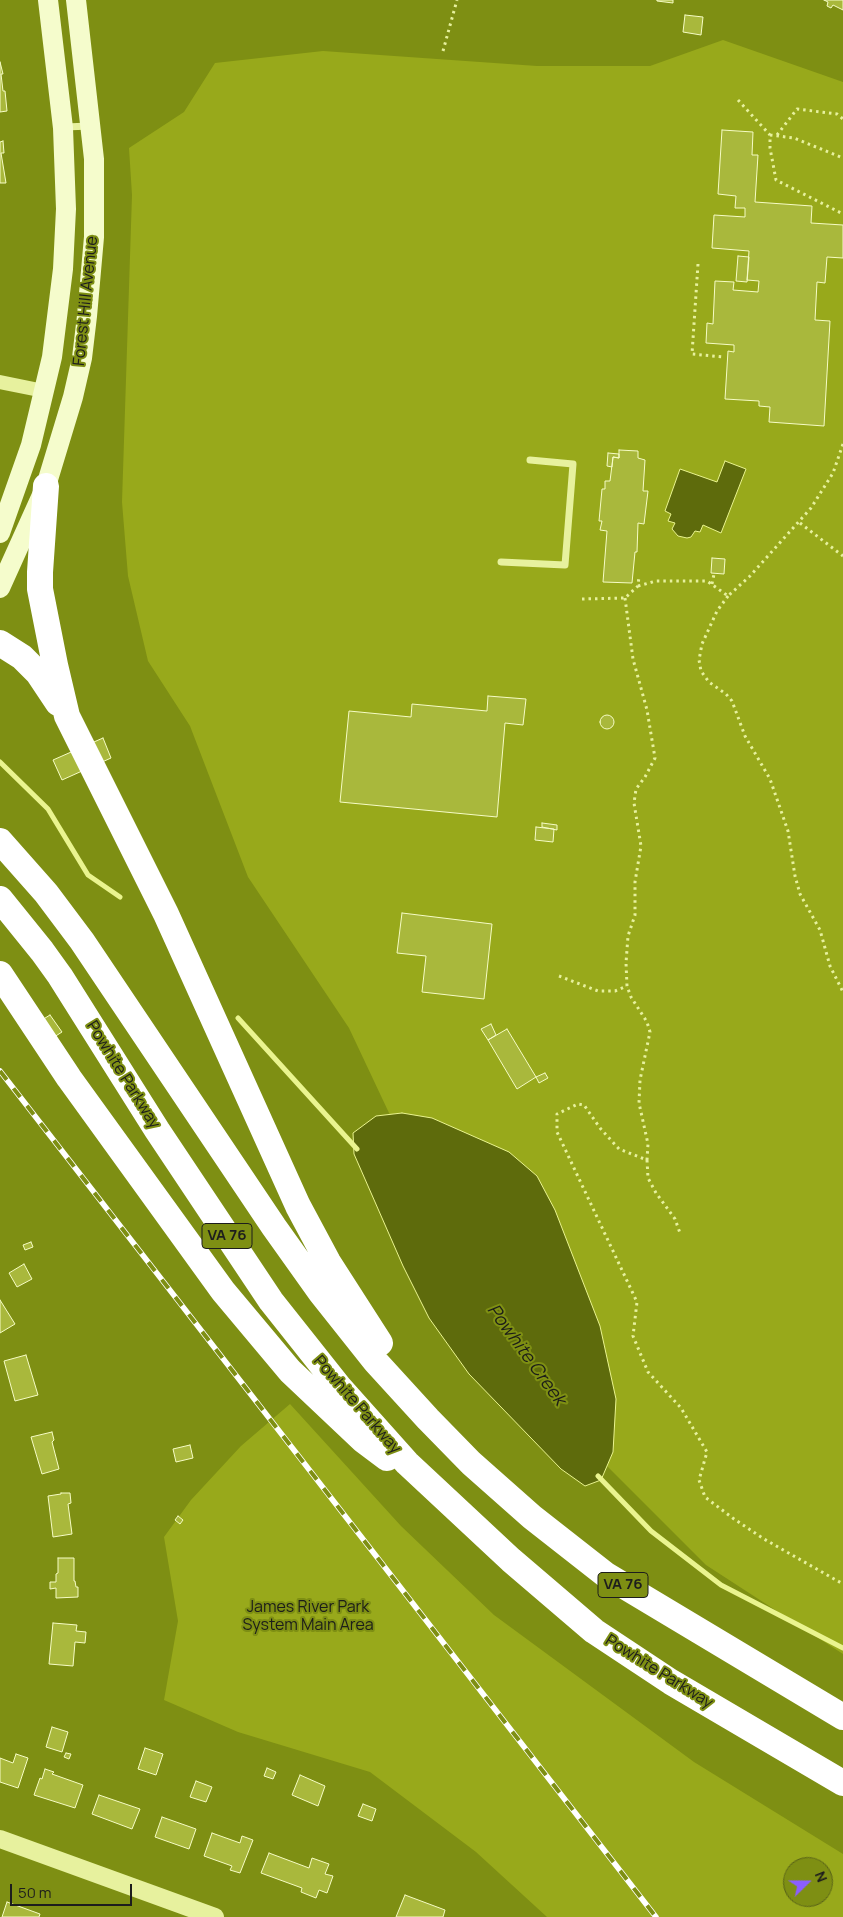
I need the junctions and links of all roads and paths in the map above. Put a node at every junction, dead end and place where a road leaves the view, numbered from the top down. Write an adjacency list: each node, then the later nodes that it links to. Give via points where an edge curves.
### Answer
1 (48, 0): 8 (main road, Forest Hill Avenue)
2 (76, 0): 7 (main road, Forest Hill Avenue)
3 (457, 0): 4 (path)
4 (443, 50)
5 (738, 100): 9 (path)
6 (843, 119): 10 (path, via 837,114 797,109)
7 (91, 126): 8 (lane); 19 (main road, Forest Hill Avenue, via 94,207 91,283 82,358)
8 (62, 128): 16 (main road, Forest Hill Avenue, via 66,209 63,269 52,357)
9 (770, 135): 10 (path); 12 (path, via 776,180)
10 (777, 135): 11 (path, via 794,138)
11 (843, 158)
12 (843, 214)
13 (698, 264): 14 (path, via 692,354)
14 (723, 357)
15 (0, 382): 16 (street)
16 (44, 391): 21 (main road, Forest Hill Avenue, via 31,445)
17 (843, 444): 20 (path, via 832,474)
18 (530, 460): 23 (lane, via 573,464 565,564)
19 (46, 486): 28 (main road, Forest Hill Avenue); 33 (highway, via 40,589)
20 (800, 523): 22 (path); 29 (path)
21 (0, 533)
22 (843, 556)
23 (501, 562)
24 (714, 574): 26 (path)
25 (639, 576): 27 (path)
26 (712, 584): 27 (path, via 707,581 656,581); 29 (path)
27 (638, 586): 30 (path)
28 (0, 588)
29 (728, 596): 41 (path, via 717,611 702,644 701,671 732,701 745,736 770,779 788,831 800,894 820,930 830,966)
30 (625, 598): 31 (path); 40 (path, via 633,659 647,710 655,758 636,789 634,803 640,846 635,914 628,936)
31 (582, 599)
32 (0, 643): 33 (highway, via 22,657 38,674)
33 (67, 716): 44 (highway, via 166,914 298,1206 328,1262)
34 (0, 841): 44 (highway, VA 76, via 46,893 82,941 321,1293 375,1361)
35 (0, 899): 37 (highway, Powhite Parkway / VA 76)
36 (0, 914): 37 (highway)
37 (42, 952): 45 (highway, Powhite Parkway / VA 76, via 271,1301 340,1388)
38 (0, 974): 45 (highway, via 165,1213 290,1371 363,1440)
39 (559, 976): 40 (path, via 598,991 615,991)
40 (627, 986): 42 (path, via 648,1022 650,1032 640,1080 639,1103 648,1144)
41 (843, 992)
42 (647, 1160): 43 (path, via 648,1178 675,1219); 46 (path, via 619,1148 584,1105 578,1104 557,1114 557,1132 637,1302 633,1336 648,1372 681,1408 707,1452 700,1480 705,1497 764,1539)
43 (680, 1233)
44 (428, 1419): 47 (highway, VA 76, via 471,1463 532,1517 606,1575)
45 (442, 1498): 48 (highway, Powhite Parkway / VA 76, via 594,1631 671,1682)
46 (843, 1584)
47 (843, 1717)
48 (843, 1783)
49 (0, 1839): 50 (street)
50 (215, 1917)

